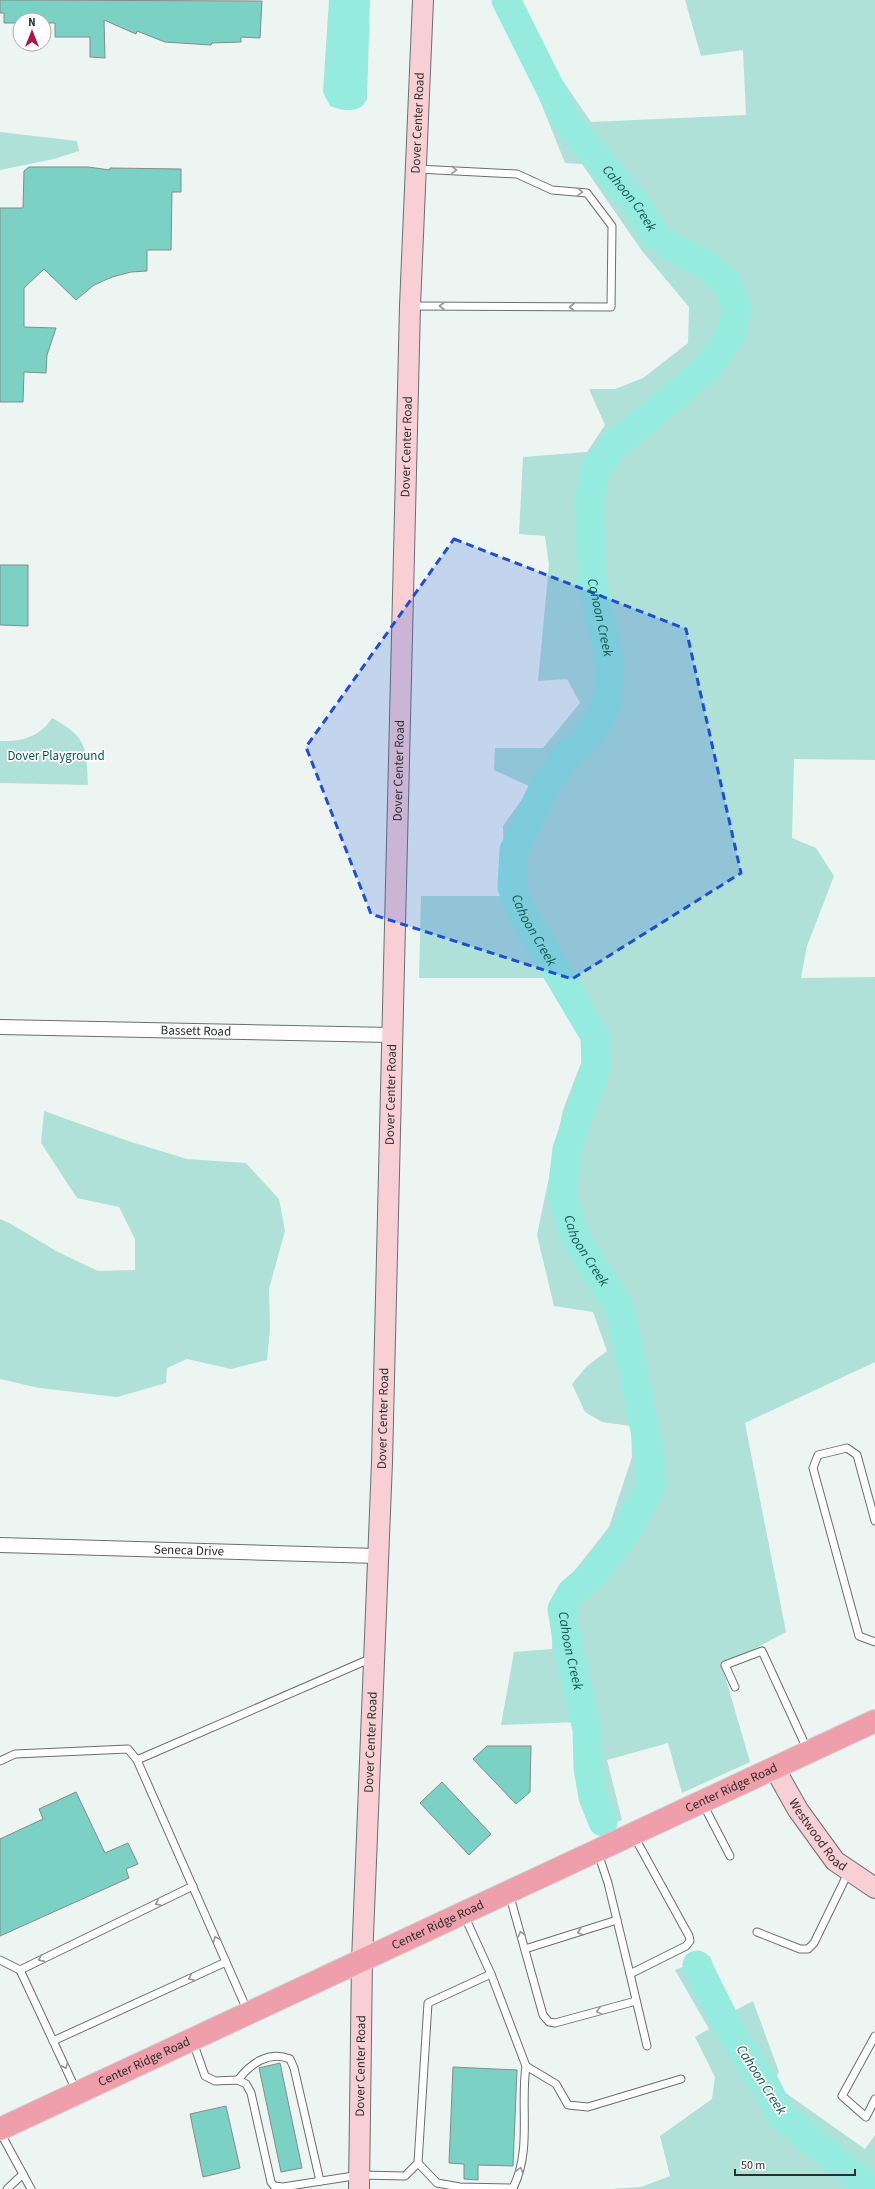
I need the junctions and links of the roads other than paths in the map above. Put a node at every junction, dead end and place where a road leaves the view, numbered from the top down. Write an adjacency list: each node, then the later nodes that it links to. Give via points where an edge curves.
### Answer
1 (423, 0): 2 (street, Dover Center Road)
2 (415, 169): 3 (street, Dover Center Road); 3 (lane, one-way to 3, via 517,174 552,190 587,193 612,226 611,307)
3 (410, 306): 5 (street, Dover Center Road)
4 (0, 1027): 5 (street, Bassett Road)
5 (392, 1035): 8 (street, Dover Center Road, via 382,1462)
6 (875, 1521): 9 (lane, via 857,1455 847,1448 818,1455 813,1468 859,1636)
7 (0, 1545): 8 (street, Seneca Drive)
8 (377, 1556): 10 (street, Dover Center Road)
9 (875, 1642)
10 (374, 1657): 14 (lane); 30 (street, Dover Center Road)
11 (735, 1687): 13 (lane, via 725,1666 762,1651)
12 (875, 1721): 13 (main road, Center Ridge Road)
13 (809, 1753): 16 (main road, Center Ridge Road)
14 (137, 1760): 15 (lane, via 128,1749 15,1754); 22 (lane)
15 (0, 1761)
16 (775, 1769): 17 (main road, Center Ridge Road); 21 (street, Westwood Road, via 810,1828 836,1860)
17 (702, 1802): 18 (main road, Center Ridge Road); 20 (lane)
18 (632, 1834): 19 (main road, Center Ridge Road); 34 (lane, via 690,1942)
19 (597, 1849): 24 (main road, Center Ridge Road); 26 (lane)
20 (730, 1856)
21 (849, 1871): 23 (street, Westwood Road); 27 (lane, via 814,1943 808,1949 800,1949)
22 (193, 1886): 31 (lane, one-way to 22); 32 (lane, one-way to 32)
23 (875, 1888)
24 (508, 1892): 25 (main road, Center Ridge Road); 28 (lane, one-way to 24)
25 (463, 1913): 30 (main road, Center Ridge Road); 33 (lane)
26 (617, 1920): 28 (lane, one-way to 28); 34 (lane)
27 (757, 1932)
28 (525, 1949): 35 (lane, one-way to 28, via 555,2023 549,2022 543,2015)
29 (0, 1960): 32 (lane)
30 (362, 1961): 36 (main road, Center Ridge Road); 50 (street, Dover Center Road)
31 (226, 1962): 36 (lane); 39 (lane, one-way to 39)
32 (20, 1970): 39 (lane)
33 (491, 1974): 41 (lane); 47 (lane, via 428,2003)
34 (630, 1974): 35 (lane)
35 (636, 2001): 40 (lane)
36 (249, 2013): 38 (main road, Center Ridge Road)
37 (875, 2036): 45 (lane, via 842,2096 866,2117)
38 (192, 2039): 43 (lane, via 205,2076 215,2081); 44 (main road, Center Ridge Road)
39 (53, 2041): 44 (lane, one-way to 44)
40 (647, 2046)
41 (526, 2066): 42 (lane, via 556,2084 568,2106 588,2107); 47 (lane, one-way to 41, via 437,2183 460,2187 513,2188 524,2158)
42 (681, 2079)
43 (238, 2080): 49 (lane, via 246,2084 251,2093 274,2186); 49 (lane, via 259,2060 282,2056 290,2059)
44 (77, 2092): 46 (main road, Center Ridge Road)
45 (875, 2099)
46 (0, 2130): 48 (lane)
47 (418, 2163): 50 (lane, via 405,2176)
48 (23, 2174): 51 (lane); 52 (lane)
49 (320, 2181): 50 (lane)
50 (359, 2182)
51 (7, 2189)
52 (31, 2189)

